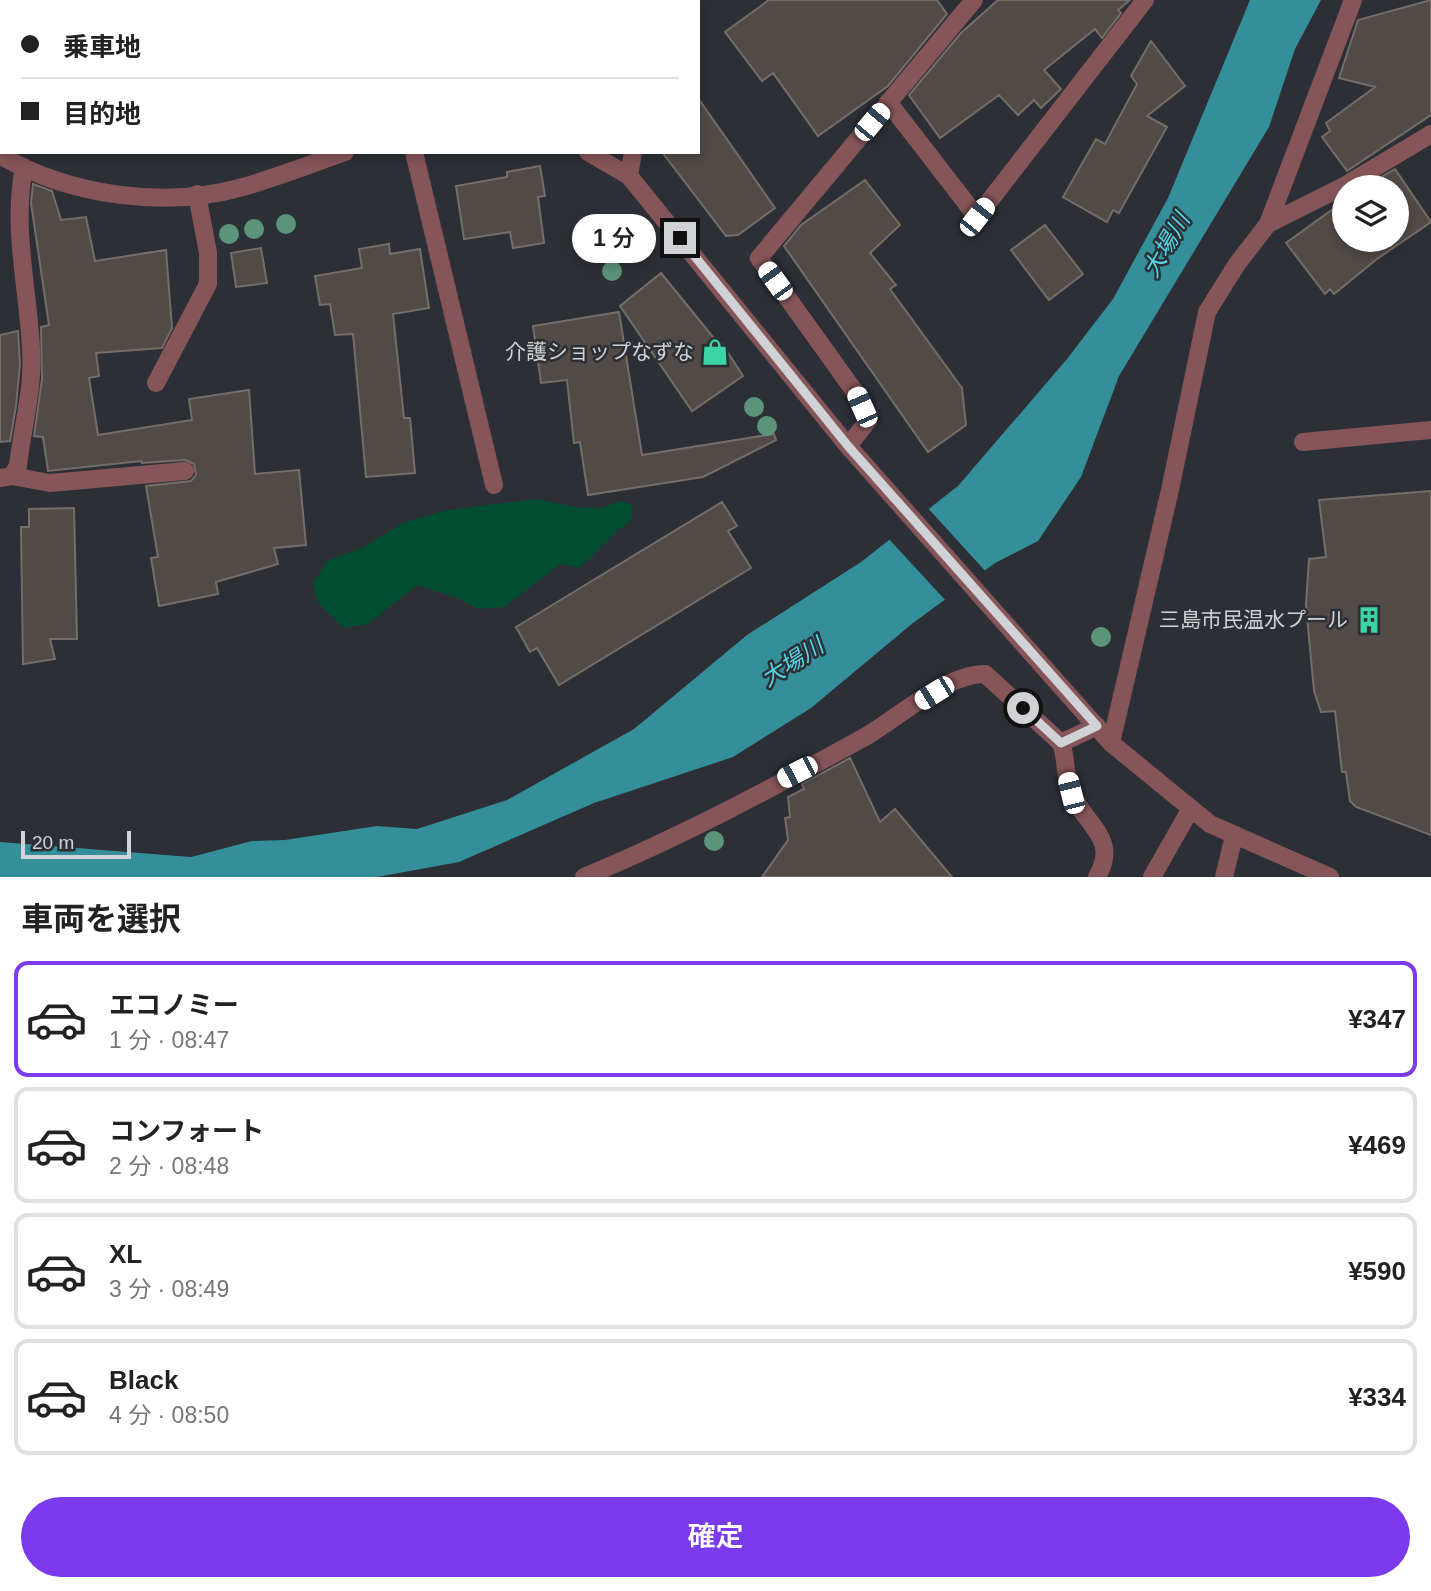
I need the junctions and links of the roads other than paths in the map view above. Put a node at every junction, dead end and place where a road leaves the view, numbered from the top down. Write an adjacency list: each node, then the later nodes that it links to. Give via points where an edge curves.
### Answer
1 (974, 0): 4 (street)
2 (1145, 0): 4 (street, via 977,217)
3 (1353, 0): 14 (street)
4 (888, 102): 18 (street, via 758,258 855,392 868,421)
5 (1431, 134): 14 (street, via 1346,185)
6 (339, 154): 13 (street, via 241,188)
7 (414, 154): 21 (street)
8 (591, 154): 12 (street)
9 (634, 154): 12 (street)
10 (0, 155): 11 (street)
11 (24, 167): 13 (street, via 61,182 125,195); 20 (street, via 17,213 32,351 18,466)
12 (629, 176): 18 (street)
13 (197, 194): 15 (street, via 208,253 208,284)
14 (1268, 224): 24 (street, via 1207,312)
15 (156, 383)
16 (1431, 430): 17 (street)
17 (1303, 442)
18 (848, 446): 22 (street)
19 (185, 471): 20 (street, via 50,483)
20 (6, 477)
21 (494, 485)
22 (1097, 726): 23 (street); 24 (street)
23 (1061, 743): 27 (street, via 985,674 971,674 865,737 638,855); 28 (street, via 1071,793 1107,850 1107,861)
24 (1111, 743): 25 (street)
25 (1190, 810): 26 (street); 29 (street)
26 (1234, 836): 30 (street); 31 (street)
27 (584, 877)
28 (1097, 877)
29 (1152, 877)
30 (1224, 877)
31 (1331, 877)

